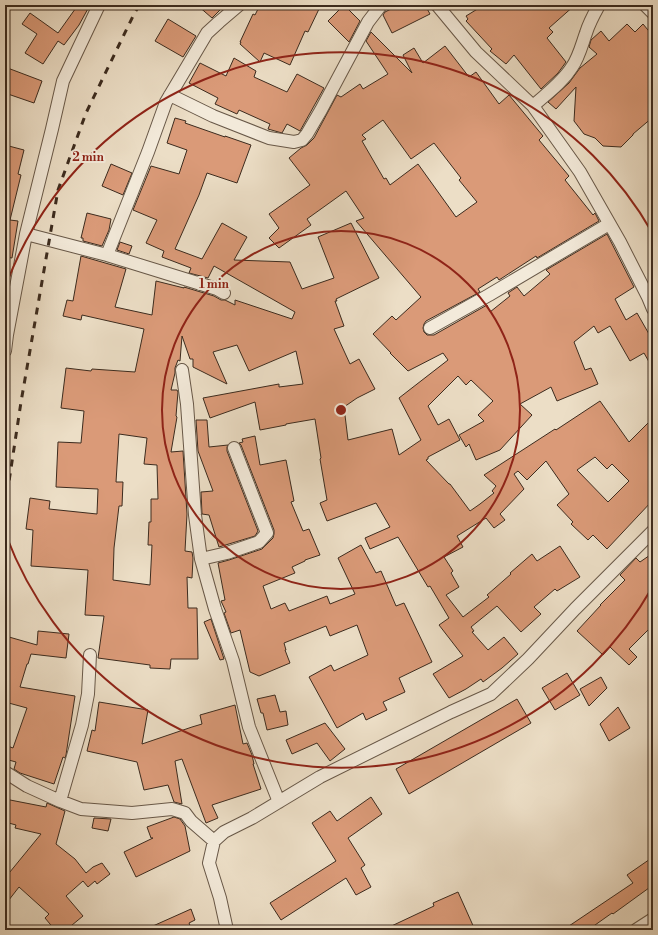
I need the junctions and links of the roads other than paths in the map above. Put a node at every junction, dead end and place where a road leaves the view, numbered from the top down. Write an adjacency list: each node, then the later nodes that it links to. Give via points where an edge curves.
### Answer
1 (99, 5): 11 (street, via 63,81)
2 (239, 5): 8 (street, via 207,33)
3 (381, 5): 8 (street, via 368,22 302,140 294,142 269,138 213,116)
4 (437, 5): 9 (street, via 476,52)
5 (599, 5): 9 (street, via 573,66 565,78)
6 (646, 5): 7 (street)
7 (653, 13)
8 (170, 95): 12 (street)
9 (533, 106): 10 (street, via 580,172)
10 (609, 224): 14 (street); 15 (street)
11 (26, 234): 12 (street); 16 (street)
12 (107, 255): 13 (street)
13 (224, 293)
14 (653, 309)
15 (430, 328)
16 (5, 350)
17 (182, 370): 20 (street, via 187,404 194,515)
18 (234, 448): 20 (street, via 267,534 259,542)
19 (653, 531): 24 (street, via 491,694 341,766)
20 (201, 559): 24 (street, via 249,727)
21 (90, 655): 23 (street, via 88,694 82,725)
22 (5, 772): 23 (street)
23 (60, 801): 25 (street, via 82,809 132,813 172,809 185,813)
24 (279, 802): 25 (street, via 224,832)
25 (214, 841): 27 (street, via 209,863 220,898)
26 (653, 919): 28 (street)
27 (223, 928)
28 (636, 930)

